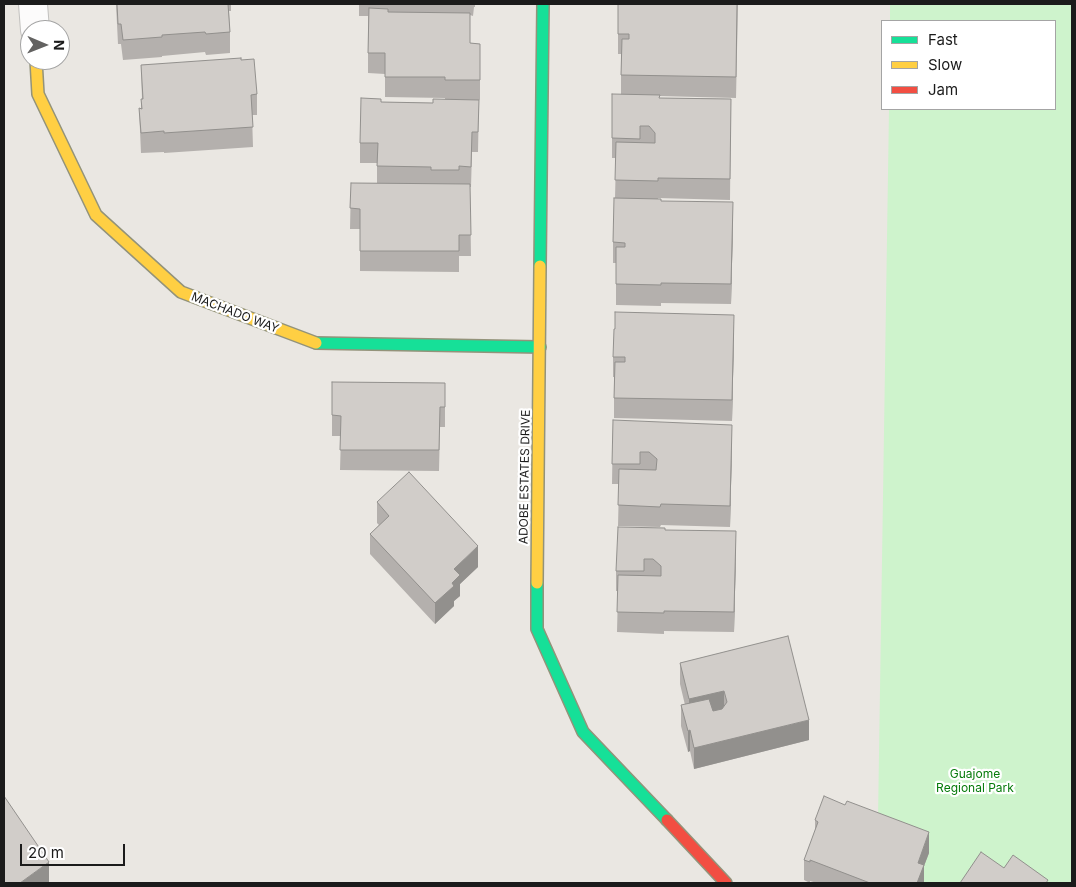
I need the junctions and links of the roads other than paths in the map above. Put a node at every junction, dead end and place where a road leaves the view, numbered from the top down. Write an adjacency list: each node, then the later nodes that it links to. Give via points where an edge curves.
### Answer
1 (33, 4): 3 (street)
2 (544, 4): 5 (street, ADOBE ESTATES DRIVE)
3 (34, 20)
4 (37, 70): 5 (street, MACHADO WAY, via 38,94 96,215 181,292 316,343)
5 (540, 347): 6 (street, ADOBE ESTATES DRIVE, via 537,629 583,732)
6 (726, 883)

